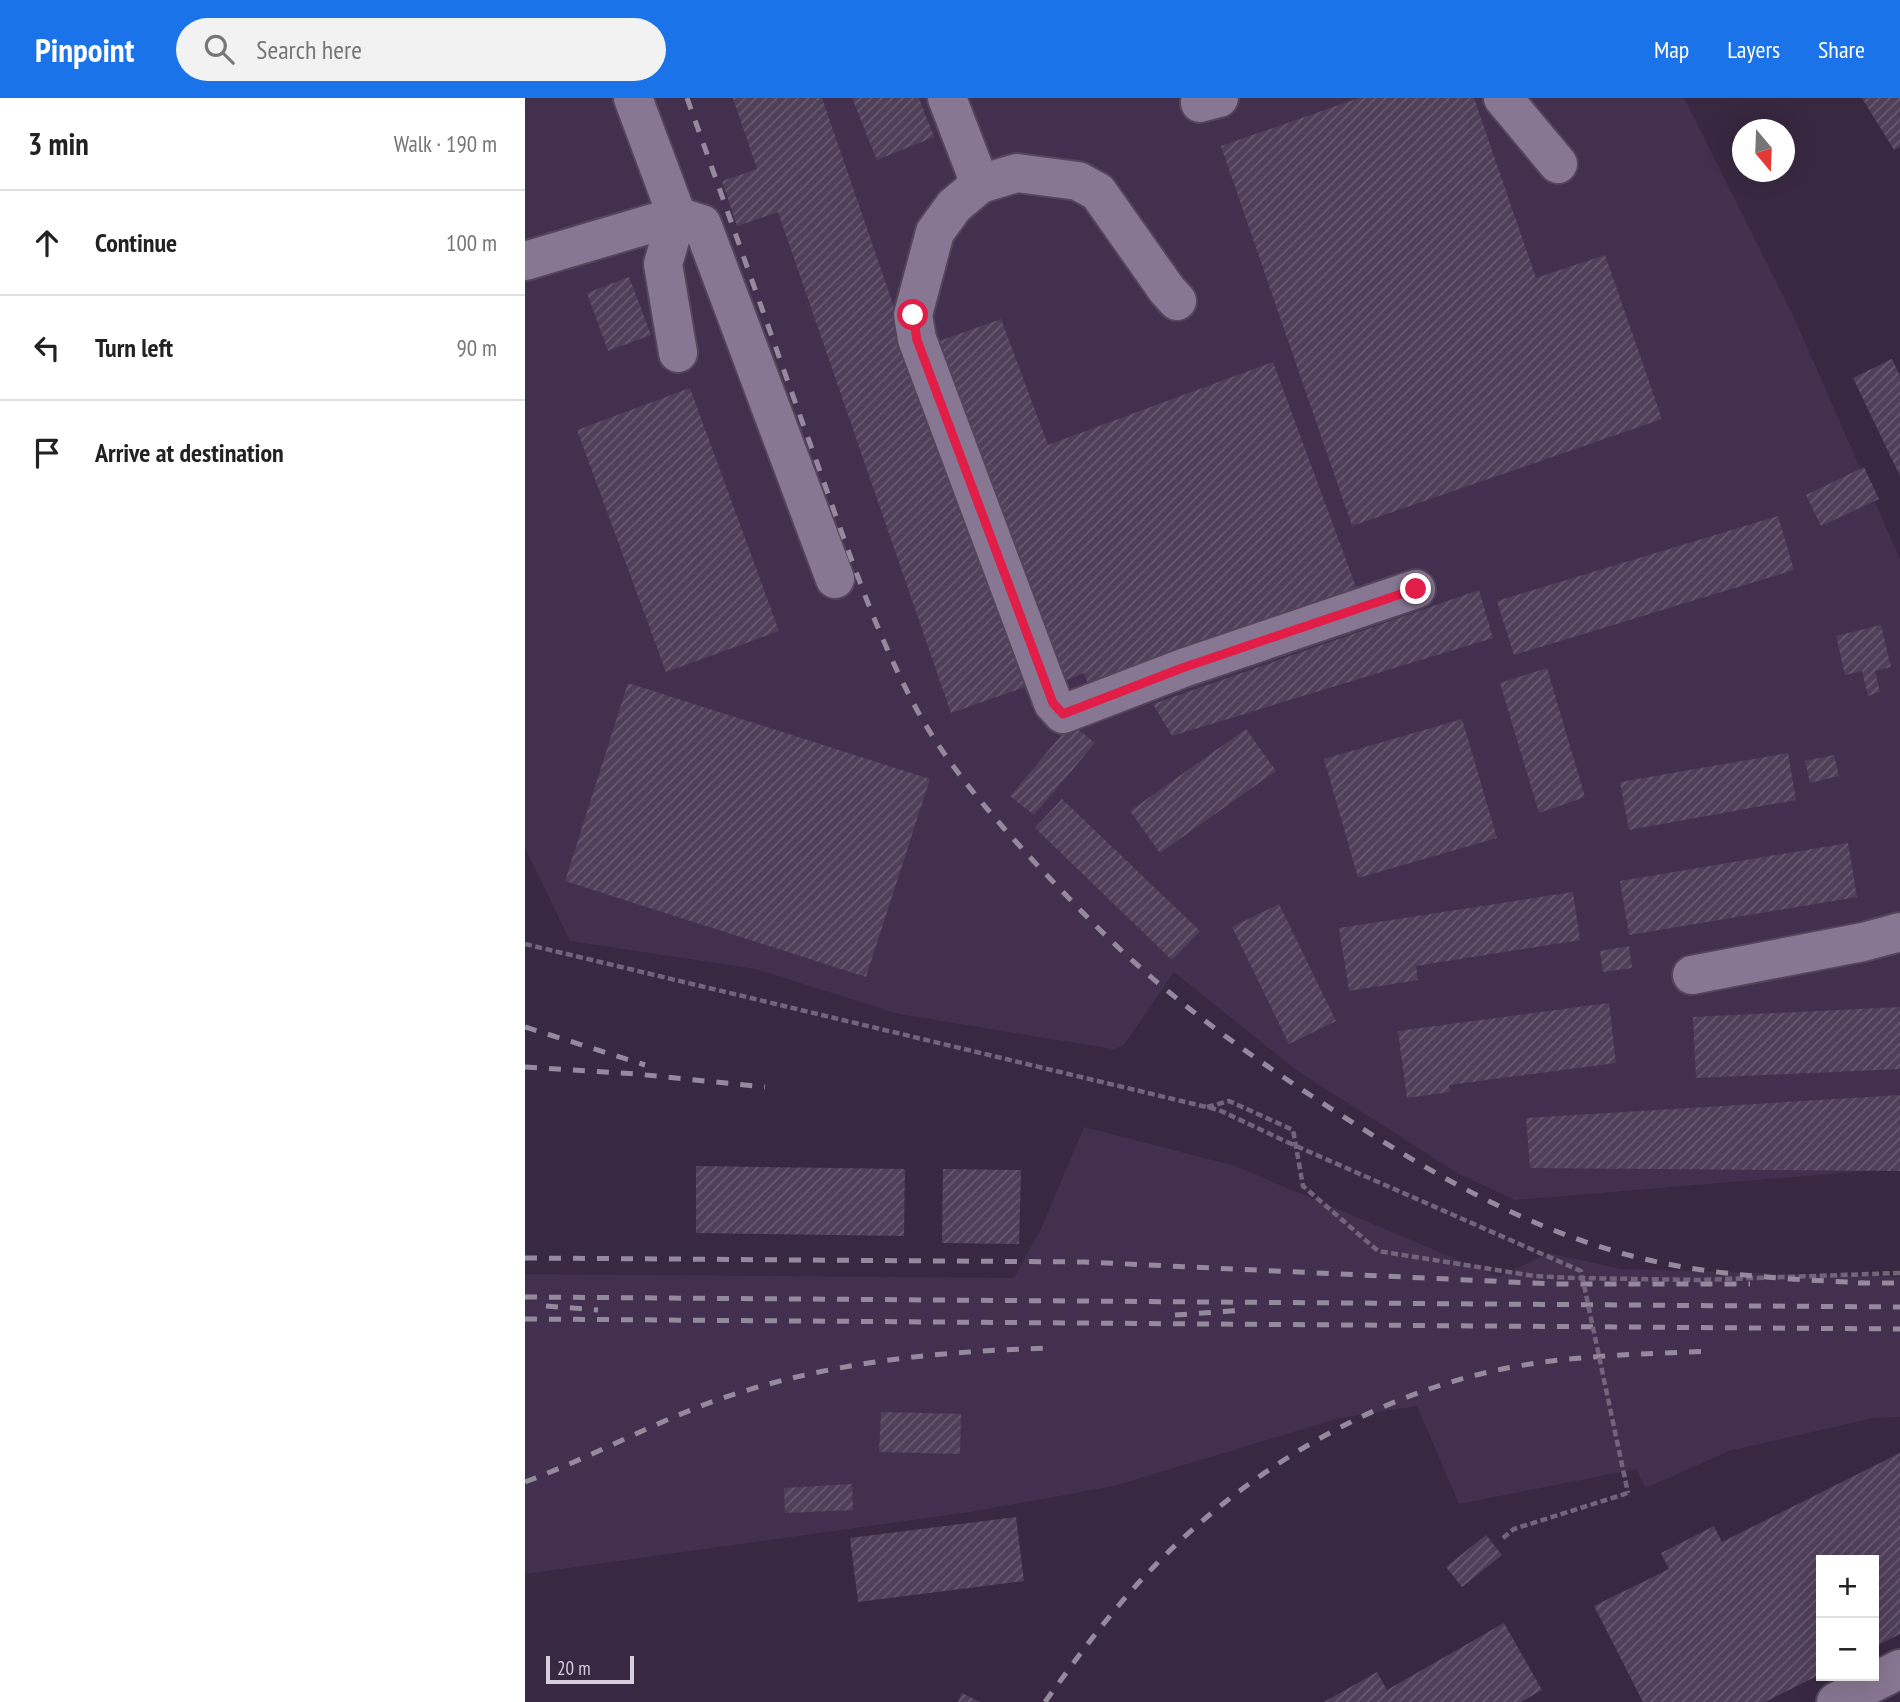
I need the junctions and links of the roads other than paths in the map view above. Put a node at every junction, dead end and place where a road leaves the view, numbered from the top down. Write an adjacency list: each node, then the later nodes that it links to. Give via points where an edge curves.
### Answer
1 (633, 98): 6 (lane)
2 (947, 98): 5 (lane)
3 (1503, 98): 4 (lane)
4 (1558, 164)
5 (980, 184): 8 (lane, via 1017,173 1078,180 1098,192); 11 (lane, via 954,206 935,232 913,315 917,340 1053,703 1063,714 1182,668)
6 (677, 216): 7 (lane); 9 (lane, via 663,264); 10 (lane, via 702,224)
7 (525, 261)
8 (1177, 302)
9 (678, 353)
10 (835, 579)
11 (1416, 589)
12 (1900, 932): 13 (lane)
13 (1692, 975)
14 (1900, 1669): 15 (lane)
15 (1836, 1702)

